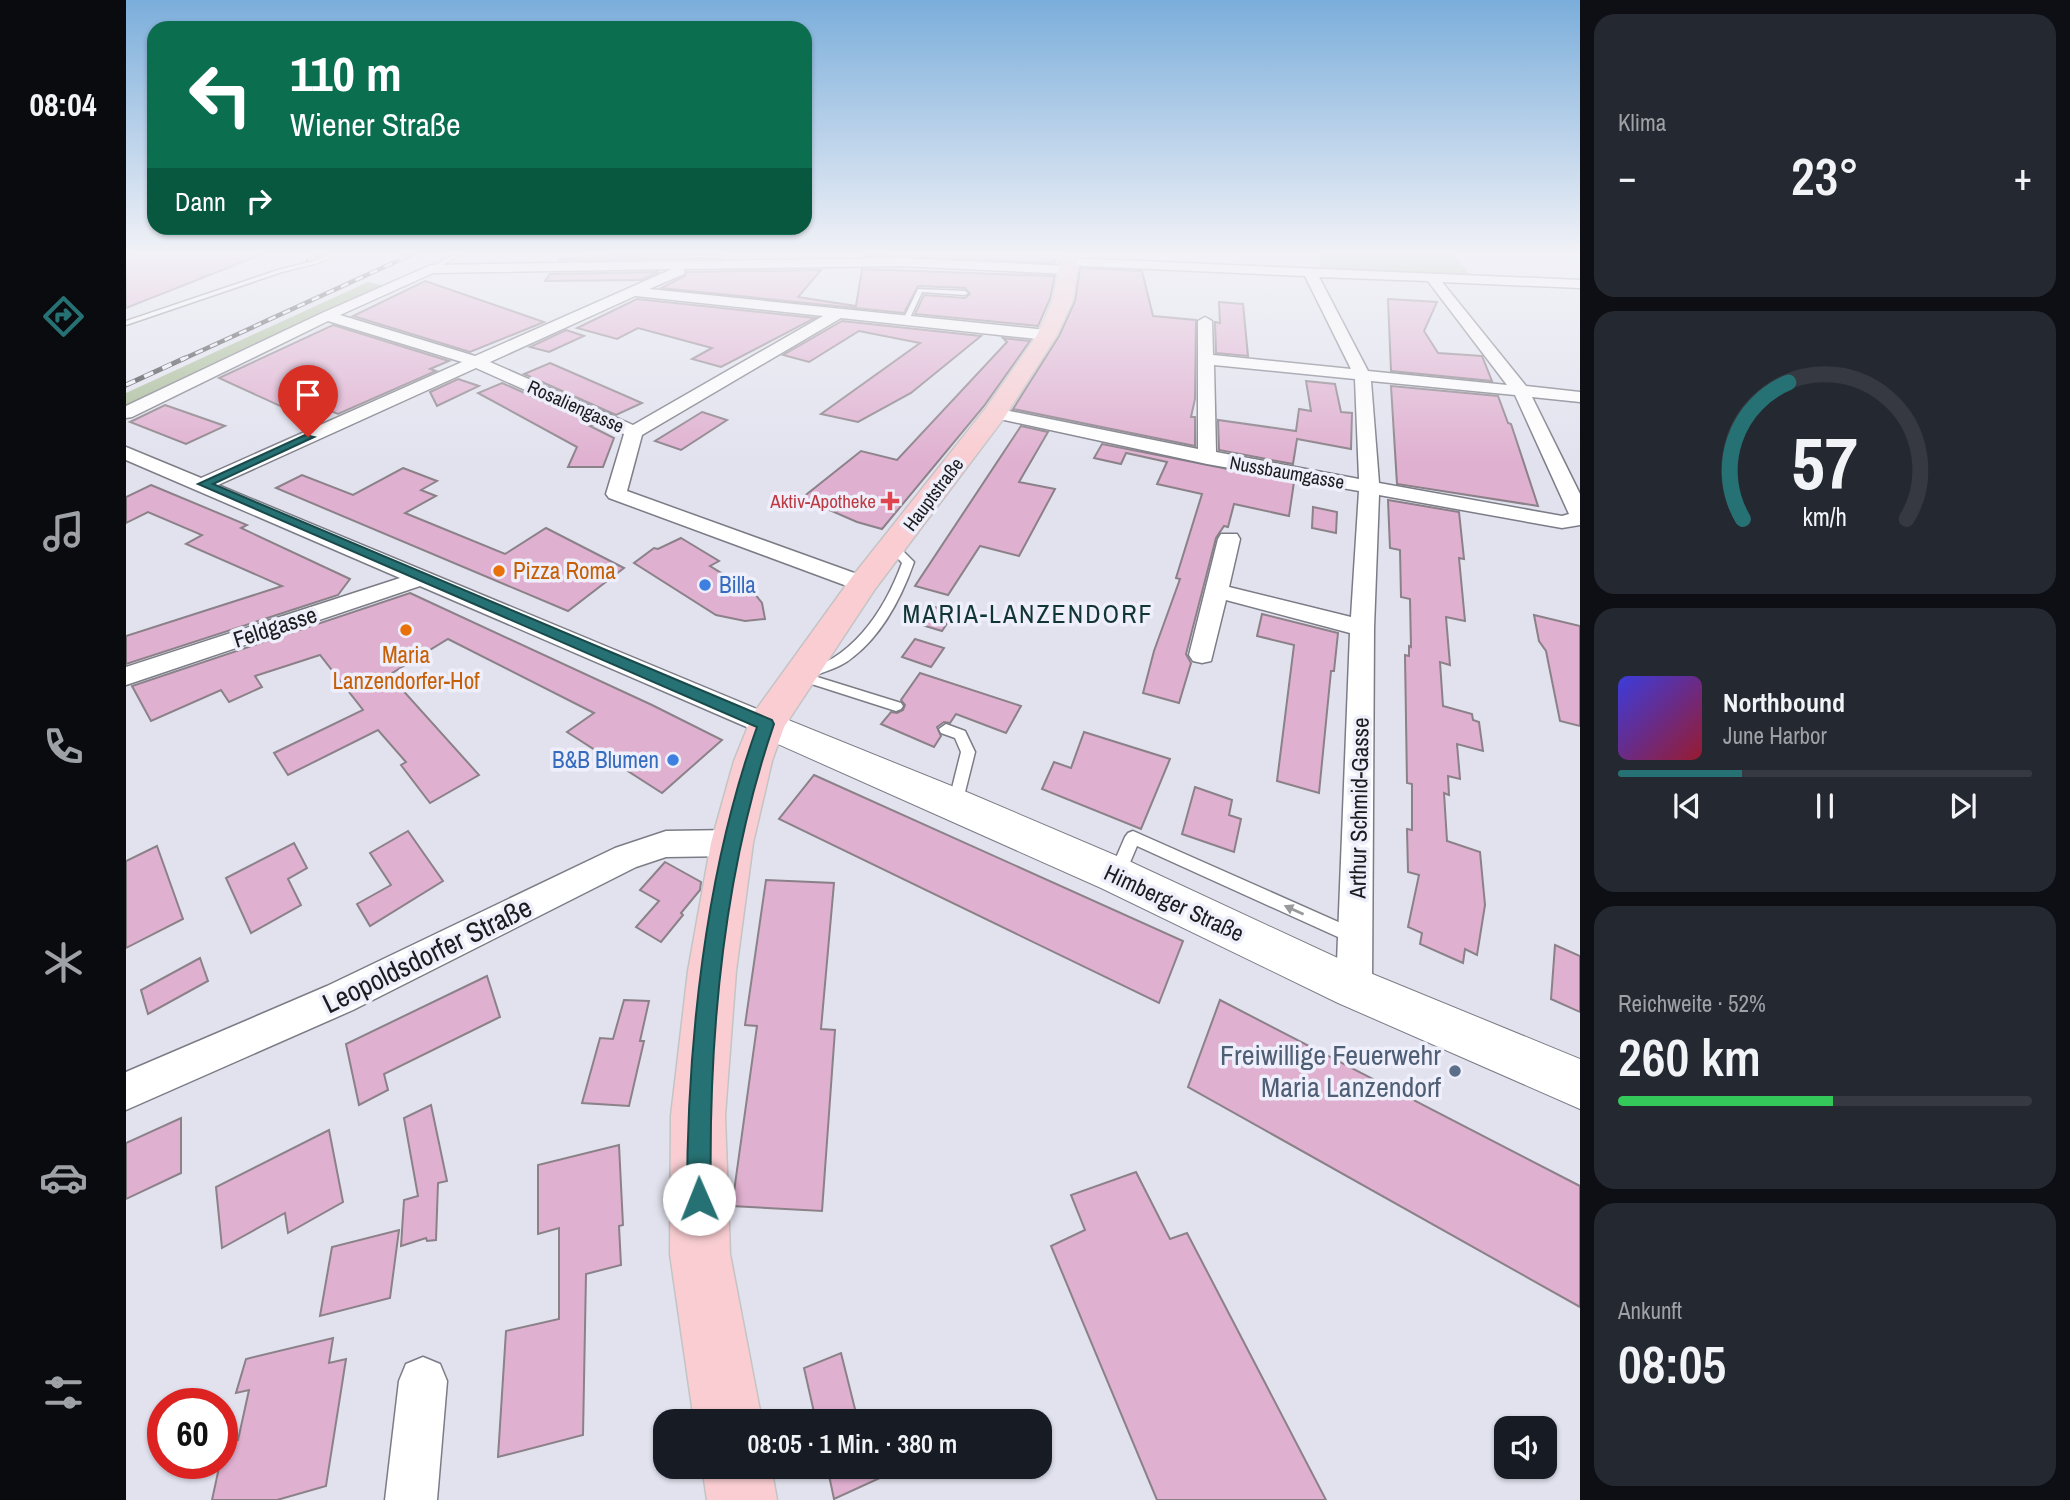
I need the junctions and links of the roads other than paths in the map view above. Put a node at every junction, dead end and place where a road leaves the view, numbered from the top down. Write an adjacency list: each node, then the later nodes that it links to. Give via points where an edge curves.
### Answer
1 (315, 322): 16 (street)
2 (347, 322): 12 (street, Rosaliengasse)
3 (568, 322): 12 (street)
4 (824, 322): 18 (street)
5 (925, 322): 10 (street)
6 (1053, 322): 10 (main road, Hauptstraße)
7 (1205, 322): 11 (street)
8 (1336, 322): 13 (street, Arthur Schmid-Gasse)
9 (1467, 322): 14 (street)
10 (1047, 334): 17 (main road, Hauptstraße)
11 (1205, 359): 13 (street); 20 (street)
12 (477, 362): 18 (street, Rosaliengasse); 21 (street)
13 (1363, 377): 14 (street); 22 (street, Arthur Schmid-Gasse)
14 (1521, 391): 15 (street); 23 (street)
15 (1580, 397)
16 (126, 413)
17 (995, 413): 20 (street, Nussbaumgasse); 25 (main road, Hauptstraße)
18 (635, 432): 27 (street, Rosaliengasse, via 616,495)
19 (128, 455): 21 (street)
20 (1207, 458): 22 (street, Nussbaumgasse)
21 (203, 484): 26 (street)
22 (1369, 488): 23 (street, Nussbaumgasse, via 1562,522); 29 (street, Arthur Schmid-Gasse)
23 (1580, 517)
24 (1229, 539): 28 (street)
25 (893, 547): 27 (main road, Hauptstraße); 32 (lane, via 908,562 901,585 868,635 842,661)
26 (423, 578): 31 (street, Feldgasse); 34 (street)
27 (863, 584): 32 (main road, Hauptstraße)
28 (1218, 591): 29 (street); 30 (street)
29 (1362, 628): 39 (street, Arthur Schmid-Gasse)
30 (1202, 654)
31 (126, 676)
32 (800, 676): 33 (lane); 34 (main road, Hauptstraße)
33 (897, 706)
34 (766, 724): 36 (street, Himberger Straße); 37 (main road, Hauptstraße)
35 (946, 729): 36 (lane, via 960,735 968,752)
36 (955, 804): 38 (street, Himberger Straße)
37 (732, 843): 42 (street, Leopoldsdorfer Straße, via 666,844 636,853 340,998); 44 (main road, Hauptstraße, via 712,971 698,1116 700,1254)
38 (1116, 875): 39 (lane, one-way to 38, via 1133,837); 40 (street, Himberger Straße)
39 (1356, 938): 40 (street, Arthur Schmid-Gasse)
40 (1354, 988): 41 (street, Himberger Straße)
41 (1580, 1084)
42 (126, 1091)
43 (423, 1381): 46 (street)
44 (726, 1409)
45 (738, 1479): 47 (main road)
46 (411, 1500)
47 (741, 1500)

